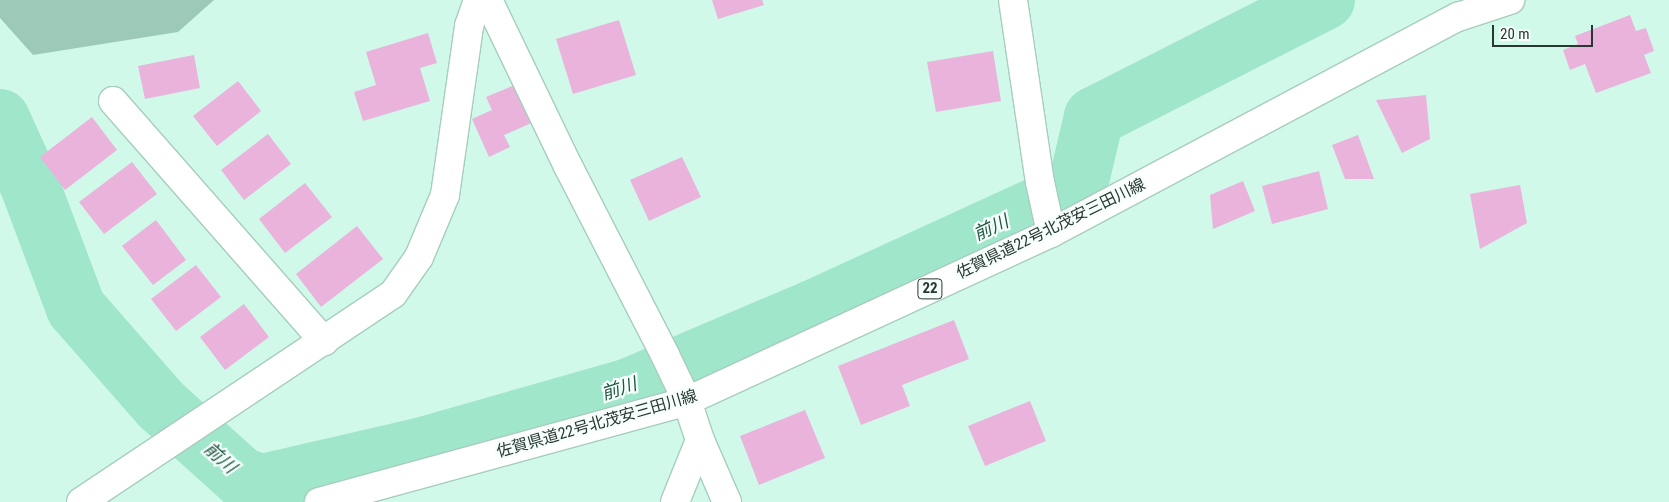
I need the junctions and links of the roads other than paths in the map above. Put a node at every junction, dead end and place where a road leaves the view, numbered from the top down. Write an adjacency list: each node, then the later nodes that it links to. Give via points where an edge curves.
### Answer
1 (478, 0): 7 (street, via 469,26 445,196 418,257 393,294)
2 (488, 0): 8 (street)
3 (1013, 0): 6 (street, via 1040,182)
4 (1510, 0): 6 (street, 佐賀県道22号北茂安三田川線 / 22, via 1458,17)
5 (114, 101): 7 (street)
6 (1051, 232): 8 (street, 佐賀県道22号北茂安三田川線 / 22)
7 (324, 341): 10 (street)
8 (687, 401): 9 (street); 11 (street, 佐賀県道22号北茂安三田川線 / 22)
9 (700, 440): 12 (street); 13 (street)
10 (81, 502)
11 (319, 502)
12 (675, 502)
13 (727, 502)

